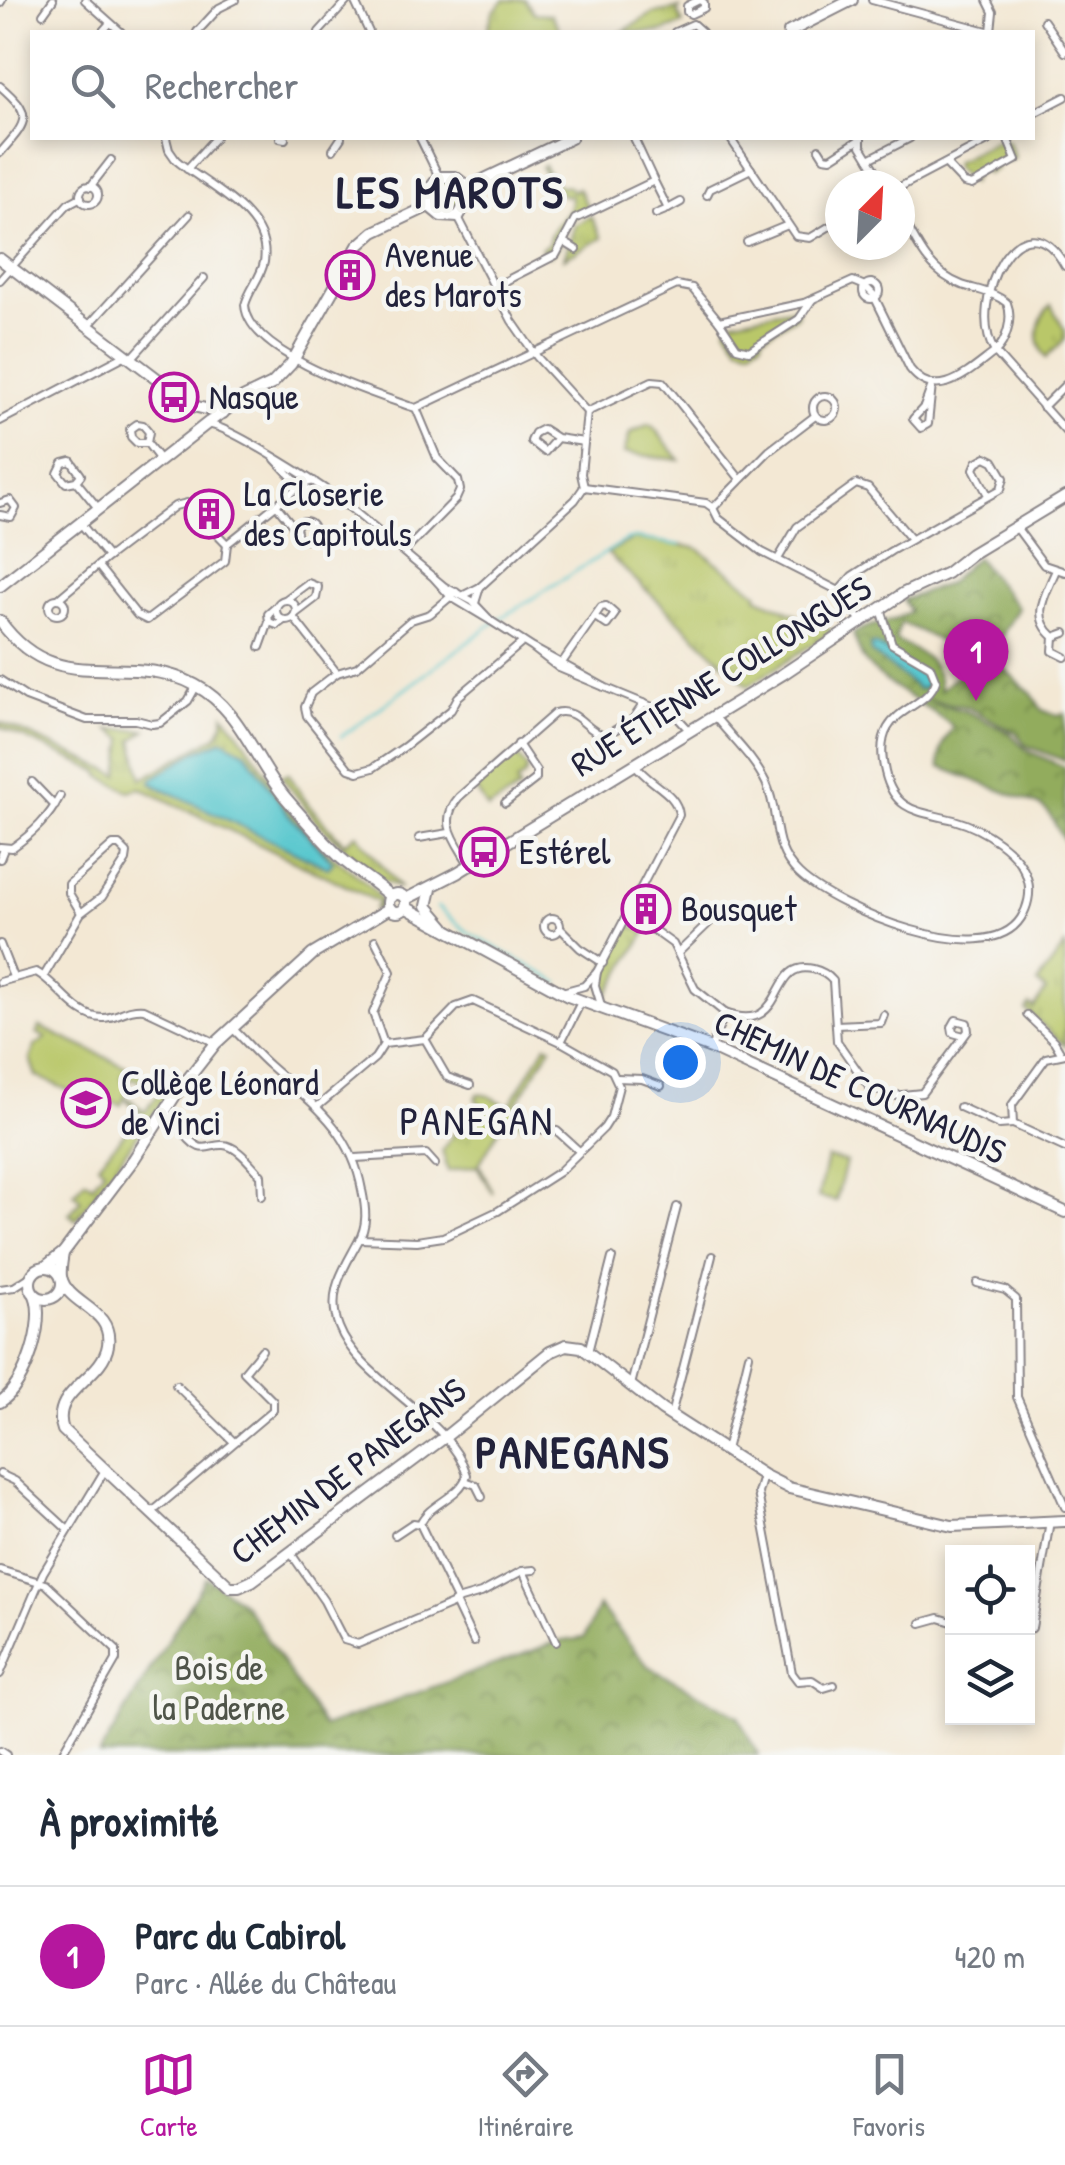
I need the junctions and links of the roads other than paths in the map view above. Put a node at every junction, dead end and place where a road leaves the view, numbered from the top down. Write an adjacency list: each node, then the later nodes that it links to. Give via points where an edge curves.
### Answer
1 (53, 0): 9 (street)
2 (85, 0): 11 (street)
3 (236, 0): 15 (street)
4 (351, 0): 16 (street); 17 (street)
5 (699, 0): 12 (street, via 687,6)
6 (852, 0): 20 (street)
7 (872, 0): 21 (street)
8 (987, 0): 22 (street)
9 (43, 14)
10 (1044, 21): 23 (street)
11 (110, 23): 13 (street); 14 (street)
12 (694, 24): 18 (street); 19 (street)
13 (104, 30)
14 (119, 30)
15 (200, 30)
16 (321, 30)
17 (368, 30)
18 (680, 30)
19 (700, 30)
20 (792, 30)
21 (984, 30)
22 (991, 30)
23 (1065, 52)
24 (0, 86): 41 (street, via 25,115)
25 (1065, 97): 26 (street)
26 (1035, 112)
27 (167, 140): 45 (street)
28 (213, 140): 45 (street)
29 (340, 140): 39 (street)
30 (421, 140): 48 (street)
31 (567, 140): 52 (street)
32 (635, 140): 50 (street)
33 (733, 140): 46 (street)
34 (858, 140): 40 (street, via 831,158)
35 (860, 140): 42 (street)
36 (906, 140): 42 (street)
37 (989, 140): 44 (street)
38 (1008, 140): 44 (street, via 1016,160 972,185)
39 (333, 150)
40 (819, 150)
41 (0, 154)
42 (869, 159): 47 (street)
43 (111, 160): 51 (street)
44 (946, 164): 49 (street)
45 (187, 169): 79 (street, via 258,228 264,264 246,299 246,316)
46 (751, 169): 53 (street); 61 (street)
47 (876, 170)
48 (439, 176): 52 (street); 56 (street, via 429,190)
49 (915, 179)
50 (654, 181): 57 (street); 64 (street, via 576,220)
51 (90, 187): 54 (street); 54 (street, via 96,200 88,204)
52 (468, 187): 60 (street)
53 (707, 195)
54 (81, 198): 69 (street)
55 (681, 202): 57 (street)
56 (429, 206): 60 (street); 79 (street, via 358,246)
57 (668, 209): 58 (street)
58 (656, 214)
59 (189, 215): 76 (street)
60 (458, 217): 72 (street)
61 (788, 225): 62 (street, via 806,239); 65 (street)
62 (825, 228)
63 (915, 239): 73 (street, via 939,273)
64 (564, 242): 66 (street); 72 (street, via 552,258)
65 (746, 242)
66 (577, 250)
67 (0, 259): 69 (street)
68 (1065, 266): 73 (street, via 1050,244 1027,240 1006,253)
69 (11, 268): 71 (street); 76 (street)
70 (204, 278): 80 (street)
71 (0, 280)
72 (492, 288): 77 (street)
73 (989, 293): 78 (street, via 984,326); 78 (street, via 1005,300 1010,311 1004,341)
74 (812, 300): 75 (street); 75 (street, via 798,318 749,351 738,348); 81 (street, via 847,282 865,286 912,372)
75 (718, 321): 77 (street, via 692,288 680,284)
76 (88, 326): 80 (street)
77 (533, 351): 85 (street); 86 (street)
78 (994, 352): 81 (street, via 951,383); 83 (street)
79 (295, 356): 85 (street, via 338,382); 87 (street, via 272,384)
80 (128, 357): 84 (street); 89 (street)
81 (932, 385): 81 (street, via 913,419 921,428 928,426)
82 (1065, 385): 83 (street)
83 (1043, 406): 91 (street)
84 (198, 408): 87 (street); 90 (street)
85 (416, 408): 116 (street, via 437,458 460,490)
86 (587, 412): 95 (street); 99 (street, via 663,382)
87 (223, 413): 90 (street); 92 (street)
88 (814, 416): 99 (street)
89 (0, 421)
90 (207, 424): 92 (street); 97 (street)
91 (1065, 431)
92 (232, 432): 96 (street)
93 (557, 438): 95 (street)
94 (147, 442): 97 (street)
95 (584, 442): 103 (street)
96 (275, 459): 98 (street); 102 (street)
97 (160, 461): 109 (street)
98 (296, 472): 101 (street); 102 (street)
99 (740, 479): 108 (street)
100 (76, 481): 109 (street)
101 (314, 485): 102 (street); 116 (street)
102 (300, 486): 107 (street)
103 (584, 487): 108 (street); 121 (street)
104 (988, 495): 104 (street, via 1004,481 986,458 974,469); 114 (street)
105 (1065, 497): 112 (street, RUE ÉTIENNE COLLONGUES)
106 (0, 503): 110 (street, via 10,500 16,508 11,517)
107 (278, 506): 113 (street); 115 (street)
108 (713, 508): 118 (street, via 756,548)
109 (98, 509): 111 (street)
110 (0, 516)
111 (80, 523): 117 (street); 122 (street)
112 (1016, 527): 120 (street, via 1042,563); 130 (street, RUE ÉTIENNE COLLONGUES)
113 (297, 531)
114 (911, 539): 118 (street, via 868,488 856,484 797,527); 123 (street)
115 (227, 544): 117 (street, via 194,508 181,504); 119 (street, via 224,561 147,620)
116 (404, 552): 124 (street)
117 (108, 557): 119 (street)
118 (778, 558): 123 (street)
119 (98, 566): 125 (street)
120 (1061, 571): 138 (street, via 1039,614)
121 (480, 587): 124 (street); 128 (street)
122 (0, 588): 126 (street)
123 (839, 591): 134 (street)
124 (458, 597): 128 (street); 136 (street); 143 (street, via 411,620 357,667)
125 (58, 599)
126 (0, 600)
127 (285, 600): 129 (street); 131 (street, via 295,605); 131 (street, via 308,584 318,587 318,595)
128 (474, 603): 136 (street)
129 (277, 606): 131 (street, via 278,616); 135 (street)
130 (881, 608): 134 (street, RUE ÉTIENNE COLLONGUES); 147 (street, via 892,644 930,666 936,681 886,734 888,782 915,812 956,820 1002,845 1018,862 1028,880 1028,900 1004,934 964,940 896,926 800,876 778,841 764,780)
131 (291, 617): 135 (street); 143 (street)
132 (595, 617): 142 (street)
133 (0, 621): 145 (street, via 28,649 62,666 144,669)
134 (861, 621): 147 (street, RUE ÉTIENNE COLLONGUES)
135 (268, 622): 140 (street)
136 (494, 623): 139 (street)
137 (1065, 633): 138 (street)
138 (1054, 637): 141 (street, via 1053,651)
139 (523, 642): 142 (street); 143 (street, via 451,710 358,772 348,768 305,710 309,696)
140 (260, 647)
141 (1065, 657)
142 (560, 666): 146 (street)
143 (337, 673)
144 (0, 680): 145 (street, via 87,720 152,724 188,701)
145 (197, 685): 161 (street, via 226,708 281,792 326,843)
146 (644, 703): 148 (street, via 677,717); 149 (street, via 634,719 609,735 596,734 562,710)
147 (714, 716): 148 (street, RUE ÉTIENNE COLLONGUES)
148 (688, 730): 150 (street, RUE ÉTIENNE COLLONGUES)
149 (518, 744): 153 (street, via 536,778); 155 (street, via 453,804)
150 (636, 764): 159 (street, RUE ÉTIENNE COLLONGUES); 164 (street, via 673,798 679,815)
151 (32, 782): 154 (street)
152 (60, 796): 154 (street)
153 (504, 803)
154 (55, 806): 157 (street, via 35,830)
155 (449, 833): 156 (street); 159 (street)
156 (419, 838)
157 (2, 848): 158 (street)
158 (0, 859)
159 (470, 866): 160 (street, RUE ÉTIENNE COLLONGUES)
160 (431, 889): 162 (street, RUE ÉTIENNE COLLONGUES); 168 (street, CHEMIN DE COURNAUDIS, via 429,910)
161 (390, 902): 162 (street, CHEMIN DE COURNAUDIS, via 399,894); 185 (street, via 313,954)
162 (405, 904): 168 (street, CHEMIN DE COURNAUDIS)
163 (81, 913): 163 (street, via 102,898 126,858 120,845 69,884); 173 (street)
164 (630, 913): 170 (street); 171 (street)
165 (714, 918): 170 (street)
166 (560, 928): 171 (street)
167 (375, 940): 189 (street, via 391,972 372,1013)
168 (466, 943): 178 (street, CHEMIN DE COURNAUDIS)
169 (0, 944): 174 (street)
170 (680, 952): 181 (street, via 693,986)
171 (603, 963): 172 (street)
172 (597, 972): 176 (street); 177 (street)
173 (44, 976): 174 (street); 191 (street, via 92,1015 107,1018 140,1008)
174 (14, 977): 175 (street)
175 (0, 982)
176 (584, 986): 177 (street); 178 (street); 179 (street)
177 (596, 989): 180 (street)
178 (559, 992): 179 (street, CHEMIN DE COURNAUDIS)
179 (579, 1001): 180 (street, CHEMIN DE COURNAUDIS); 188 (street)
180 (605, 1010): 190 (street, CHEMIN DE COURNAUDIS)
181 (726, 1013): 184 (street, via 763,1014 789,973 809,968 833,981); 190 (street)
182 (884, 1014): 184 (street, via 880,1022)
183 (1026, 1015): 192 (street)
184 (836, 1024): 186 (street, via 840,1045 869,1087 894,1096 922,1093)
185 (232, 1028): 191 (street); 196 (street)
186 (964, 1036)
187 (425, 1039): 188 (street, via 456,1008 473,1001); 189 (street); 194 (street, via 448,1077)
188 (561, 1042): 193 (street)
189 (384, 1044): 196 (street)
190 (707, 1046): 207 (street, CHEMIN DE COURNAUDIS)
191 (212, 1048): 198 (street)
192 (1063, 1054): 199 (street, via 1046,1058 1012,1106)
193 (617, 1078): 195 (street); 202 (street, via 608,1123)
194 (470, 1085)
195 (661, 1086)
196 (318, 1106): 203 (street)
197 (960, 1107): 199 (street)
198 (165, 1112): 205 (street, via 196,1146 232,1147 260,1174); 209 (street)
199 (1013, 1124): 201 (street)
200 (538, 1130): 202 (street, via 553,1129)
201 (1065, 1148)
202 (578, 1150): 208 (street, via 559,1172 467,1228 417,1241)
203 (355, 1158): 204 (street, via 426,1154); 208 (street, via 366,1209)
204 (435, 1164)
205 (262, 1196)
206 (677, 1207): 225 (street)
207 (1065, 1212)
208 (360, 1239): 228 (street, via 336,1284 339,1328 352,1349)
209 (63, 1253): 212 (street); 213 (street)
210 (712, 1256): 227 (street)
211 (612, 1258): 222 (street)
212 (45, 1267): 213 (street); 217 (street, via 31,1276)
213 (61, 1278): 218 (street); 219 (street, CHEMIN DE PANEGANS)
214 (977, 1283): 236 (street, via 1016,1299 1017,1397)
215 (14, 1287): 216 (street)
216 (0, 1289)
217 (34, 1294): 218 (street); 220 (street)
218 (54, 1297): 219 (street); 220 (street)
219 (76, 1297): 231 (street, CHEMIN DE PANEGANS, via 103,1321 108,1345 64,1402 60,1422)
220 (38, 1317): 226 (street, via 23,1376)
221 (262, 1350): 229 (street, via 244,1372 274,1407)
222 (588, 1352): 225 (street); 228 (street, CHEMIN DE PANEGANS, via 570,1345 550,1352)
223 (749, 1356): 230 (street)
224 (176, 1385): 229 (street)
225 (630, 1386): 227 (street)
226 (0, 1402)
227 (670, 1416): 230 (street)
228 (445, 1436): 234 (street, via 466,1470); 243 (street, CHEMIN DE PANEGANS)
229 (234, 1442): 237 (street)
230 (726, 1451): 233 (street)
231 (105, 1470): 237 (street, CHEMIN DE PANEGANS); 241 (street)
232 (0, 1474): 241 (street)
233 (763, 1475): 238 (street, via 807,1493 952,1526); 255 (street, via 758,1493 792,1673 798,1681)
234 (465, 1481): 235 (street); 240 (street)
235 (482, 1498)
236 (1065, 1507)
237 (151, 1513): 243 (street, CHEMIN DE PANEGANS, via 230,1586 247,1584)
238 (1050, 1519): 239 (street); 249 (street)
239 (1065, 1521)
240 (420, 1524): 242 (street); 248 (street)
241 (68, 1530): 247 (street)
242 (396, 1535)
243 (290, 1552): 248 (street, via 349,1643)
244 (0, 1570): 247 (street)
245 (522, 1570): 246 (street); 248 (street); 253 (street)
246 (534, 1570)
247 (39, 1581): 254 (street); 256 (street, via 117,1652)
248 (456, 1601): 252 (street)
249 (1035, 1610)
250 (945, 1620): 251 (street)
251 (921, 1623)
252 (474, 1642)
253 (556, 1642)
254 (0, 1674)
255 (834, 1685)
256 (61, 1755)

